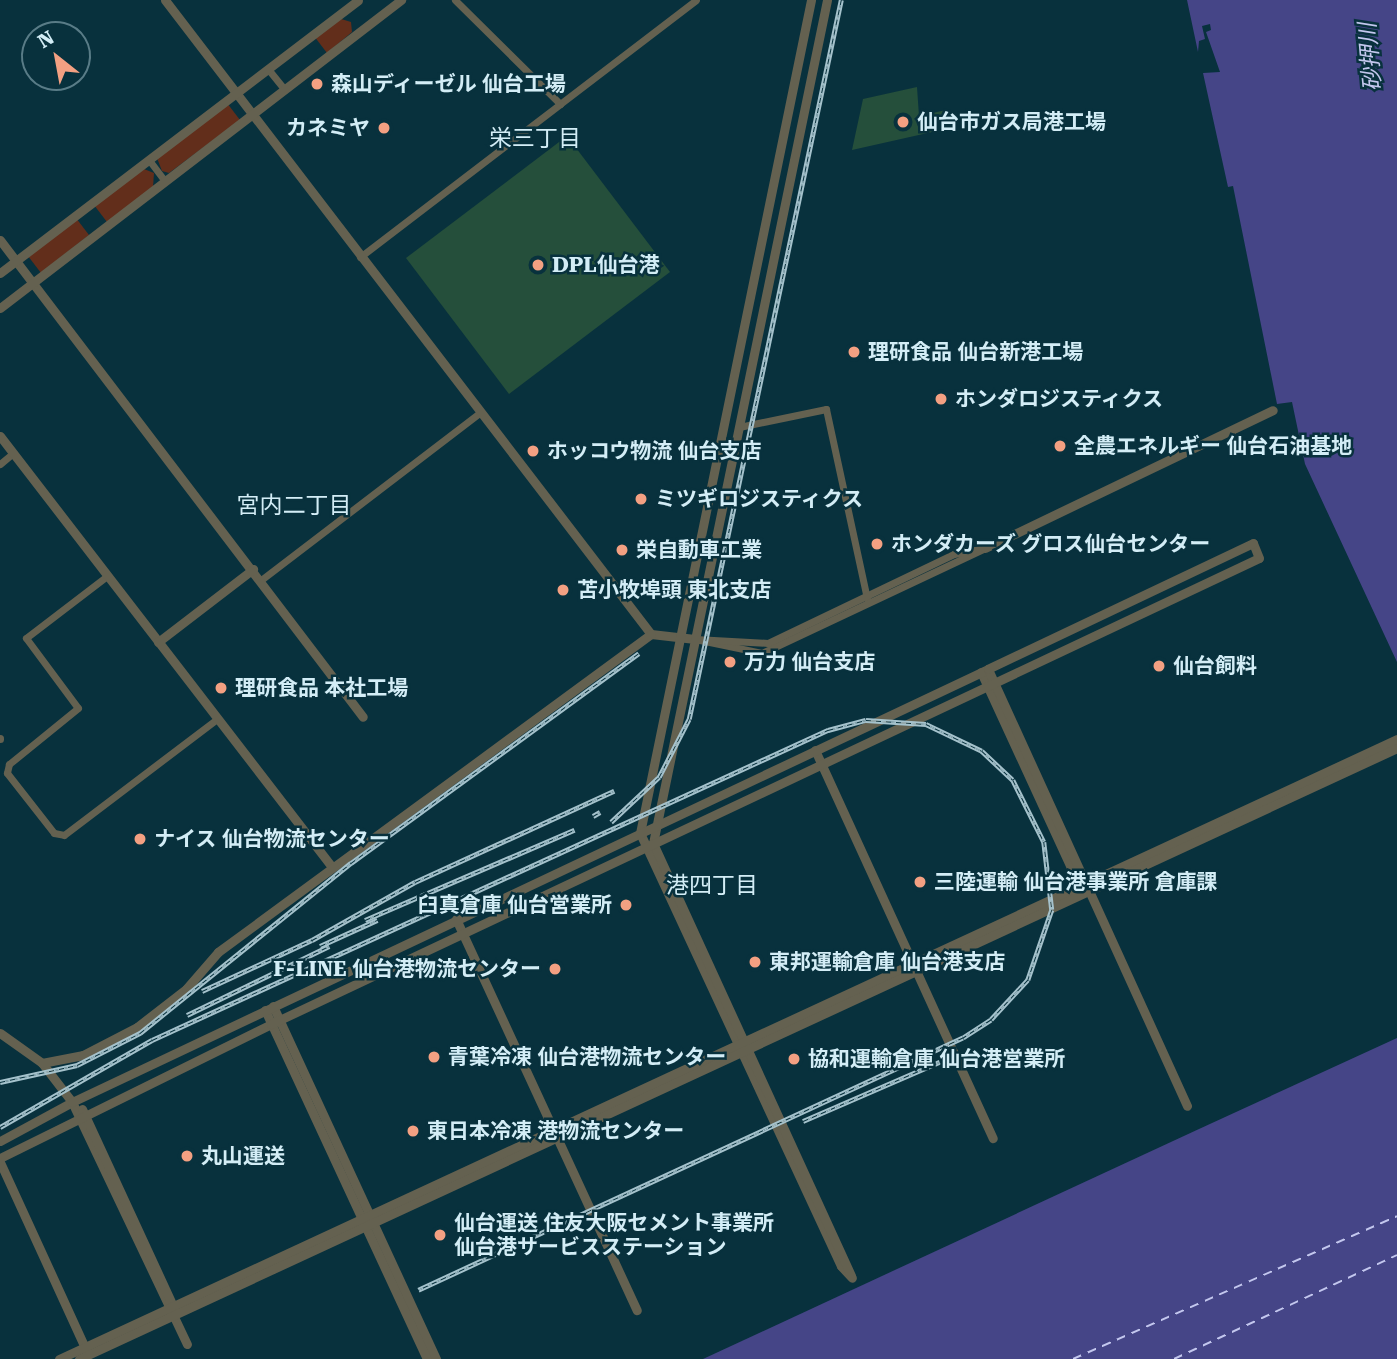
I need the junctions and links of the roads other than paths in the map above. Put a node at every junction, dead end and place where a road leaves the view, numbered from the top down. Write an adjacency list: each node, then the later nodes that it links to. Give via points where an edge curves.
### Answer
1 (165, 0): 10 (street)
2 (358, 0): 8 (street)
3 (401, 0): 9 (street)
4 (455, 0): 11 (street)
5 (695, 0): 11 (street)
6 (811, 0): 16 (street)
7 (827, 0): 17 (street)
8 (268, 69): 9 (street); 10 (street)
9 (284, 89): 12 (street)
10 (237, 93): 12 (street); 13 (street)
11 (560, 104): 18 (street)
12 (252, 114): 14 (street); 18 (street)
13 (149, 160): 14 (street); 19 (street)
14 (165, 181): 21 (street)
15 (0, 240): 19 (street)
16 (760, 253): 17 (street); 35 (street)
17 (773, 256): 25 (street)
18 (360, 257): 24 (street)
19 (16, 261): 20 (street); 21 (street)
20 (0, 273)
21 (33, 283): 22 (street); 30 (street)
22 (0, 308)
23 (1273, 410): 29 (street)
24 (481, 412): 32 (street); 34 (street)
25 (739, 427): 33 (street, via 826,410); 36 (street)
26 (0, 436): 27 (street)
27 (13, 453): 28 (street); 31 (street)
28 (0, 464)
29 (985, 548): 33 (street, via 954,554)
30 (253, 569): 32 (street); 37 (street)
31 (107, 576): 37 (street); 41 (street, via 26,638 78,708 9,764 7,774 54,833 64,835)
32 (261, 580): 40 (street)
33 (867, 600): 36 (street, via 761,645)
34 (651, 634): 35 (street); 49 (street)
35 (680, 637): 36 (street); 47 (street)
36 (695, 639): 46 (street)
37 (158, 642): 41 (street)
38 (984, 670): 39 (street); 39 (street, via 1253,543 1259,558); 44 (street)
39 (990, 684): 45 (street); 50 (street)
40 (363, 717)
41 (217, 719): 49 (street)
42 (1397, 739): 50 (street)
43 (1397, 748): 50 (street)
44 (815, 750): 45 (street); 46 (street)
45 (821, 764): 48 (street); 53 (street)
46 (655, 825): 47 (street); 48 (street)
47 (640, 833): 48 (street); 51 (street)
48 (650, 845): 52 (street); 57 (street)
49 (332, 867): 58 (street, via 218,952 186,989 131,1031 83,1055)
50 (1087, 891): 53 (street); 60 (street)
51 (456, 919): 52 (street); 54 (street)
52 (462, 933): 55 (street); 62 (street)
53 (914, 968): 57 (street); 63 (street)
54 (269, 1008): 55 (street); 59 (street)
55 (275, 1022): 61 (street); 66 (street)
56 (0, 1033): 58 (street)
57 (743, 1047): 57 (street, via 852,1278 841,1266); 62 (street)
58 (42, 1063): 59 (street)
59 (72, 1102): 61 (street); 64 (street)
60 (1187, 1106)
61 (82, 1115): 65 (street); 67 (street)
62 (556, 1135): 66 (street); 68 (street)
63 (993, 1138)
64 (0, 1141)
65 (0, 1160): 70 (street)
66 (368, 1221): 67 (street); 73 (street); 74 (street)
67 (172, 1310): 69 (street); 70 (street)
68 (637, 1310)
69 (187, 1344)
70 (87, 1351): 71 (street); 72 (street)
71 (59, 1359)
72 (79, 1359)
73 (427, 1359)
74 (436, 1359)

